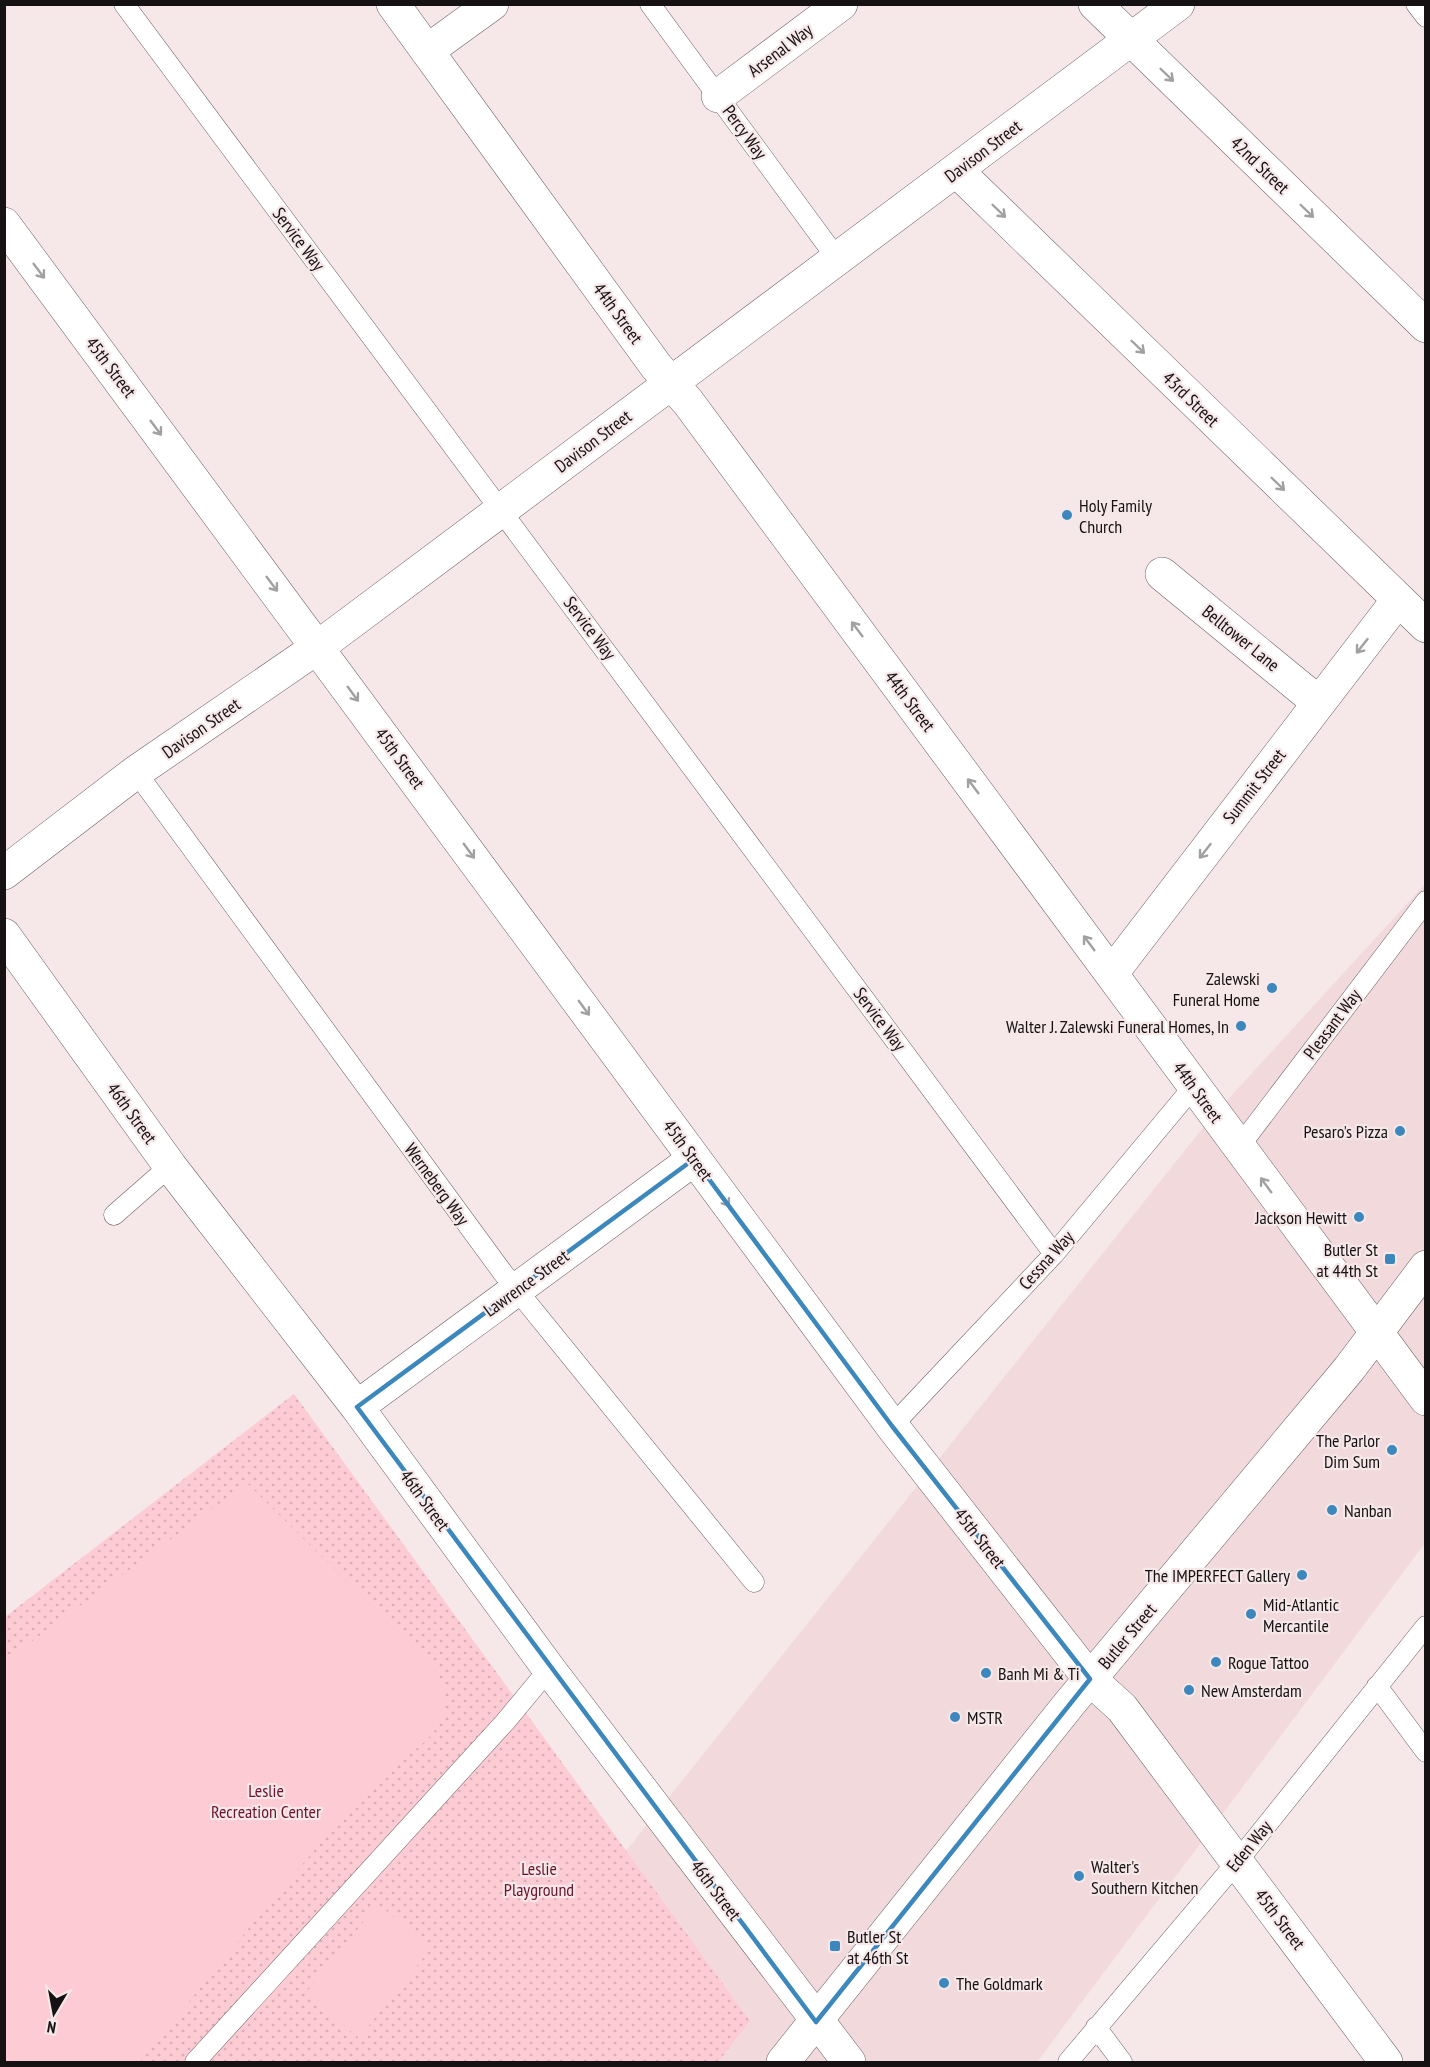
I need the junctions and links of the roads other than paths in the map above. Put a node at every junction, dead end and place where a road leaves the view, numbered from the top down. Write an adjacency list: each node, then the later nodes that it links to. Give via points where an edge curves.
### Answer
1 (124, 4): 18 (lane, Service Way)
2 (393, 4): 11 (street, 44th Street)
3 (492, 4): 11 (street)
4 (650, 4): 12 (lane, Percy Way)
5 (841, 4): 12 (street, Arsenal Way)
6 (1095, 4): 10 (street, 42nd Street)
7 (1179, 4): 10 (street, Davison Street)
8 (1416, 4): 9 (lane)
9 (1425, 17)
10 (1131, 40): 13 (street, Davison Street); 16 (street, 42nd Street, one-way to 16)
11 (427, 51): 17 (street, 44th Street)
12 (718, 96): 15 (lane, Percy Way)
13 (957, 171): 15 (street, Davison Street); 20 (street, 43rd Street, one-way to 20)
14 (4, 224): 22 (street, 45th Street, one-way to 22)
15 (838, 260): 17 (street, Davison Street)
16 (1425, 326)
17 (671, 383): 18 (street, Davison Street); 28 (street, 44th Street, one-way to 17)
18 (502, 509): 22 (street, Davison Street); 34 (lane, Service Way)
19 (1162, 574): 23 (street, Belltower Lane)
20 (1398, 600): 21 (street, 43rd Street); 23 (street, Summit Street, one-way to 23)
21 (1425, 626)
22 (318, 647): 24 (street, Davison Street); 31 (street, 45th Street, one-way to 31)
23 (1319, 703): 28 (street, Summit Street, one-way to 28)
24 (136, 772): 25 (street, Davison Street); 36 (lane, Werneberg Way)
25 (4, 873)
26 (1425, 902): 30 (lane, Pleasant Way)
27 (4, 935): 32 (street, 46th Street)
28 (1112, 973): 29 (street, 44th Street)
29 (1194, 1086): 30 (street, 44th Street); 34 (lane, Cessna Way)
30 (1239, 1147): 37 (street, 44th Street, one-way to 30)
31 (694, 1159): 36 (street, Lawrence Street); 40 (street, 45th Street, one-way to 40)
32 (170, 1166): 33 (lane); 39 (street, 46th Street)
33 (114, 1215)
34 (1054, 1254): 40 (lane, Cessna Way)
35 (1425, 1267): 37 (street, Butler Street)
36 (516, 1291): 39 (street, Lawrence Street); 41 (lane, Werneberg Way)
37 (1375, 1334): 38 (street, 44th Street); 44 (street, Butler Street)
38 (1425, 1399)
39 (357, 1407): 43 (street, 46th Street)
40 (892, 1426): 44 (street, 45th Street)
41 (754, 1582)
42 (1425, 1626): 45 (lane, Eden Way)
43 (549, 1669): 48 (street, 46th Street); 50 (lane)
44 (1090, 1679): 47 (street, 45th Street, via 1122,1708); 48 (street, Butler Street)
45 (1377, 1686): 46 (lane); 47 (lane, Eden Way)
46 (1425, 1752)
47 (1237, 1862): 49 (lane, Eden Way); 55 (street, 45th Street)
48 (816, 2022): 51 (street, Butler Street); 52 (street, 46th Street)
49 (1096, 2027): 53 (lane, Eden Way); 54 (lane)
50 (195, 2062)
51 (783, 2062)
52 (849, 2062)
53 (1068, 2062)
54 (1122, 2062)
55 (1386, 2062)

